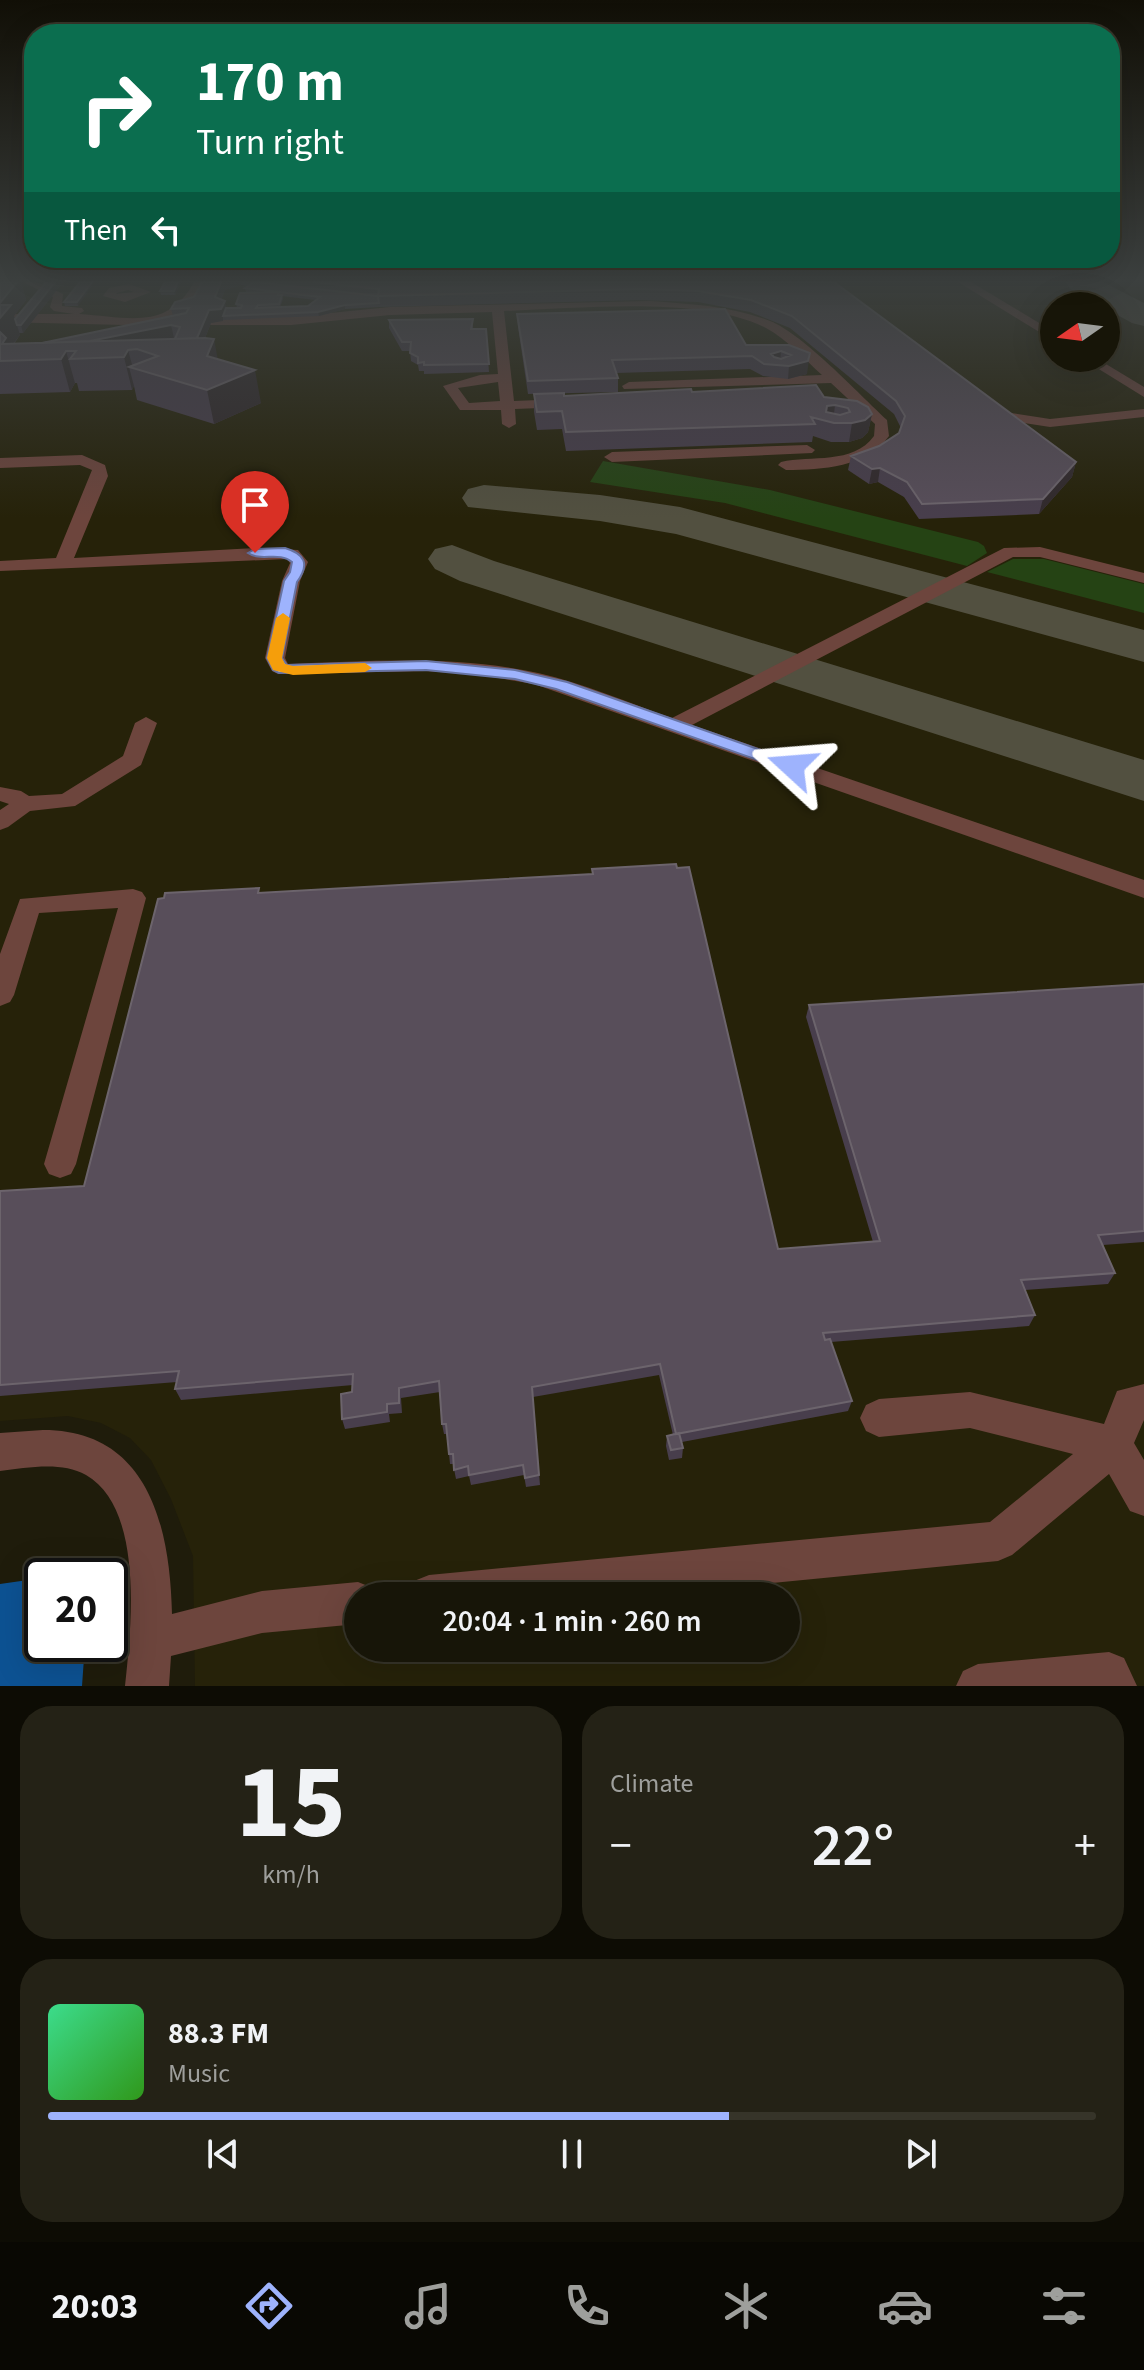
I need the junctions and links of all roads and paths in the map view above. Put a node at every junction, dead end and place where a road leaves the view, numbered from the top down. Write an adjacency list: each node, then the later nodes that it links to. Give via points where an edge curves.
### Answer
1 (504, 361): 5 (street)
2 (815, 361): 4 (street)
3 (1110, 372): 7 (street)
4 (834, 379): 6 (street); 6 (street, via 630,393)
5 (507, 391): 5 (street, via 465,407 450,386 480,379); 8 (street); 13 (street)
6 (851, 393): 11 (street)
7 (1144, 393)
8 (585, 402)
9 (1144, 413): 10 (street, via 1050,423)
10 (991, 414)
11 (876, 416): 12 (street); 16 (street, via 884,432 875,446)
12 (850, 418)
13 (509, 424)
14 (612, 457): 16 (street, via 811,450)
15 (0, 463): 18 (street, via 82,460 100,468)
16 (823, 463): 17 (street)
17 (786, 465)
18 (63, 563): 19 (street); 22 (street, via 238,556 268,562 291,581 275,658 285,670 426,665 480,669 561,685)
19 (0, 566)
20 (1144, 578): 22 (street, via 1040,552 1010,552)
21 (146, 723): 24 (street, via 133,760 67,801)
22 (675, 725): 26 (street)
23 (0, 794): 24 (street)
24 (24, 804): 25 (street)
25 (0, 822)
26 (1144, 889)
27 (0, 995): 28 (street, via 29,905 133,898)
28 (60, 1164)
29 (1144, 1402): 31 (street, via 1130,1404)
30 (879, 1418): 31 (street, via 970,1410)
31 (1114, 1445): 33 (street); 34 (street, via 998,1541)
32 (0, 1452): 36 (street, via 71,1450 98,1462 121,1482 146,1541)
33 (1144, 1497)
34 (574, 1582)
35 (344, 1604): 36 (street, via 262,1612)
36 (152, 1640): 37 (street)
37 (147, 1686)
38 (978, 1686): 39 (street, via 1109,1673)
39 (1115, 1686)

